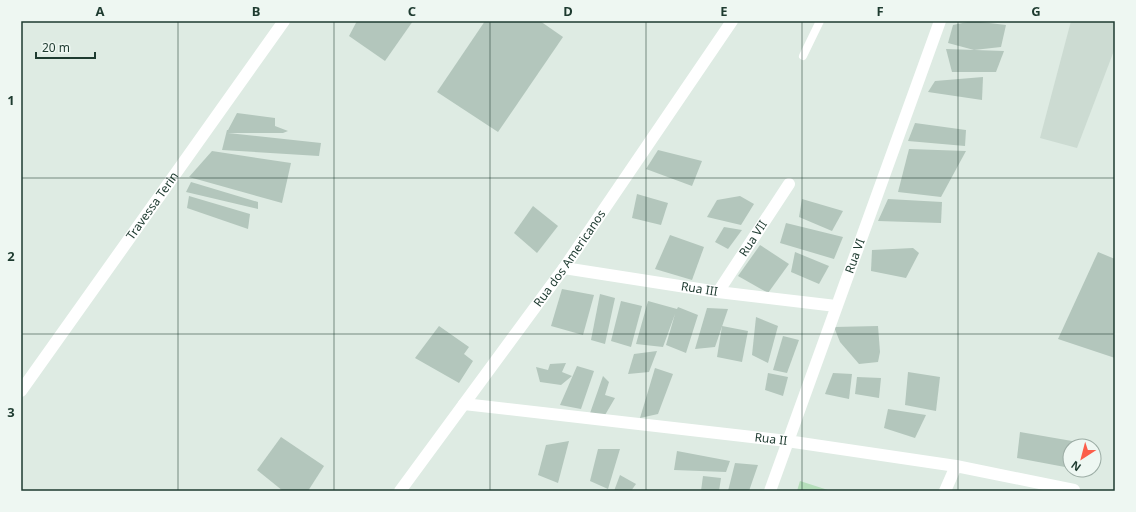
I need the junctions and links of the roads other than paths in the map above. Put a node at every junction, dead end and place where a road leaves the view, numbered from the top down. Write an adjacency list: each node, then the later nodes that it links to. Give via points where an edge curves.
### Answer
1 (284, 21): 10 (street, Travessa Terin)
2 (732, 21): 7 (street, Rua dos Americanos)
3 (820, 21): 5 (lane)
4 (940, 21): 9 (street, Rua VI)
5 (803, 56)
6 (789, 184): 8 (street, Rua VII)
7 (564, 268): 8 (street, Rua III); 11 (street, Rua dos Americanos)
8 (718, 292): 9 (street, Rua III)
9 (836, 306): 12 (street, Rua VI)
10 (21, 391)
11 (464, 404): 12 (street, Rua II); 15 (street, Rua dos Americanos)
12 (787, 441): 13 (street, Rua II); 16 (street, Rua VI)
13 (956, 466): 14 (street, Rua II); 17 (street)
14 (1074, 490)
15 (400, 491)
16 (770, 491)
17 (945, 491)

